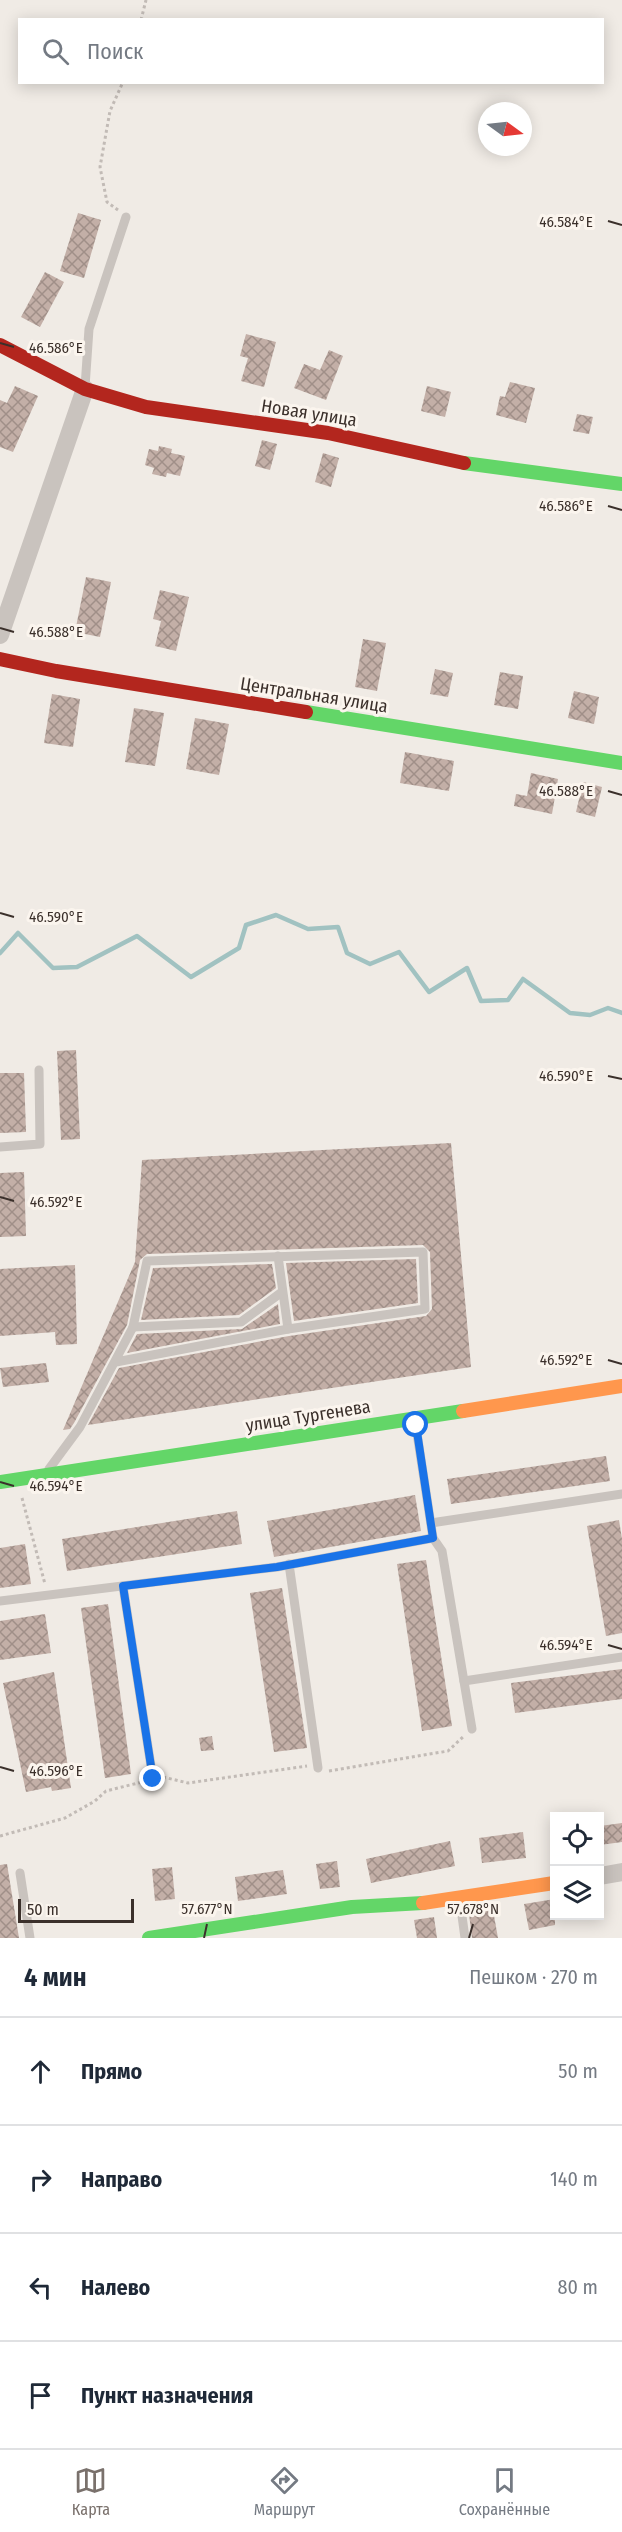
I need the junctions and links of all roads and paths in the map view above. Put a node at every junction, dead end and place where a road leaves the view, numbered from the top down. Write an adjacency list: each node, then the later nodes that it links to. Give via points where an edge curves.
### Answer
1 (146, 0): 2 (path)
2 (142, 18)
3 (122, 84): 4 (path, via 110,111 100,167 107,202)
4 (126, 217): 6 (lane, via 89,329)
5 (0, 345): 6 (street, Новая улица)
6 (85, 390): 7 (street, Новая улица, via 146,407 328,433 464,463); 8 (street)
7 (622, 484)
8 (0, 635)
9 (0, 659): 10 (street, Центральная улица)
10 (622, 763)
11 (39, 1070): 12 (lane, via 40,1144)
12 (0, 1147)
13 (278, 1256): 14 (lane); 15 (lane, via 147,1261); 16 (lane, via 423,1251 425,1309)
14 (282, 1293): 15 (lane, via 241,1322); 16 (lane)
15 (132, 1327): 17 (lane)
16 (288, 1329): 17 (lane)
17 (116, 1362): 20 (lane, via 80,1427)
18 (620, 1389): 19 (street, улица Тургенева)
19 (415, 1418): 20 (street, улица Тургенева); 24 (lane)
20 (46, 1474): 21 (street, улица Тургенева)
21 (17, 1478): 22 (street, улица Тургенева); 28 (path)
22 (1, 1479)
23 (622, 1494): 24 (lane)
24 (431, 1522): 25 (lane)
25 (433, 1538): 26 (lane); 31 (lane, via 442,1551)
26 (289, 1564): 27 (lane); 33 (lane)
27 (123, 1586): 28 (lane); 34 (lane)
28 (48, 1595): 29 (lane)
29 (0, 1601)
30 (622, 1658): 31 (lane)
31 (464, 1681): 32 (lane)
32 (472, 1729): 33 (path, via 448,1751 329,1771)
33 (318, 1768): 34 (path, via 306,1766 188,1783 165,1777)
34 (153, 1779): 35 (path, via 106,1791 64,1818)
35 (0, 1836)
36 (622, 1872): 38 (street)
37 (20, 1873): 41 (lane)
38 (604, 1875)
39 (550, 1884): 40 (street)
40 (459, 1898): 42 (street, via 352,1907); 43 (lane)
41 (30, 1938)
42 (150, 1938)
43 (465, 1938)

